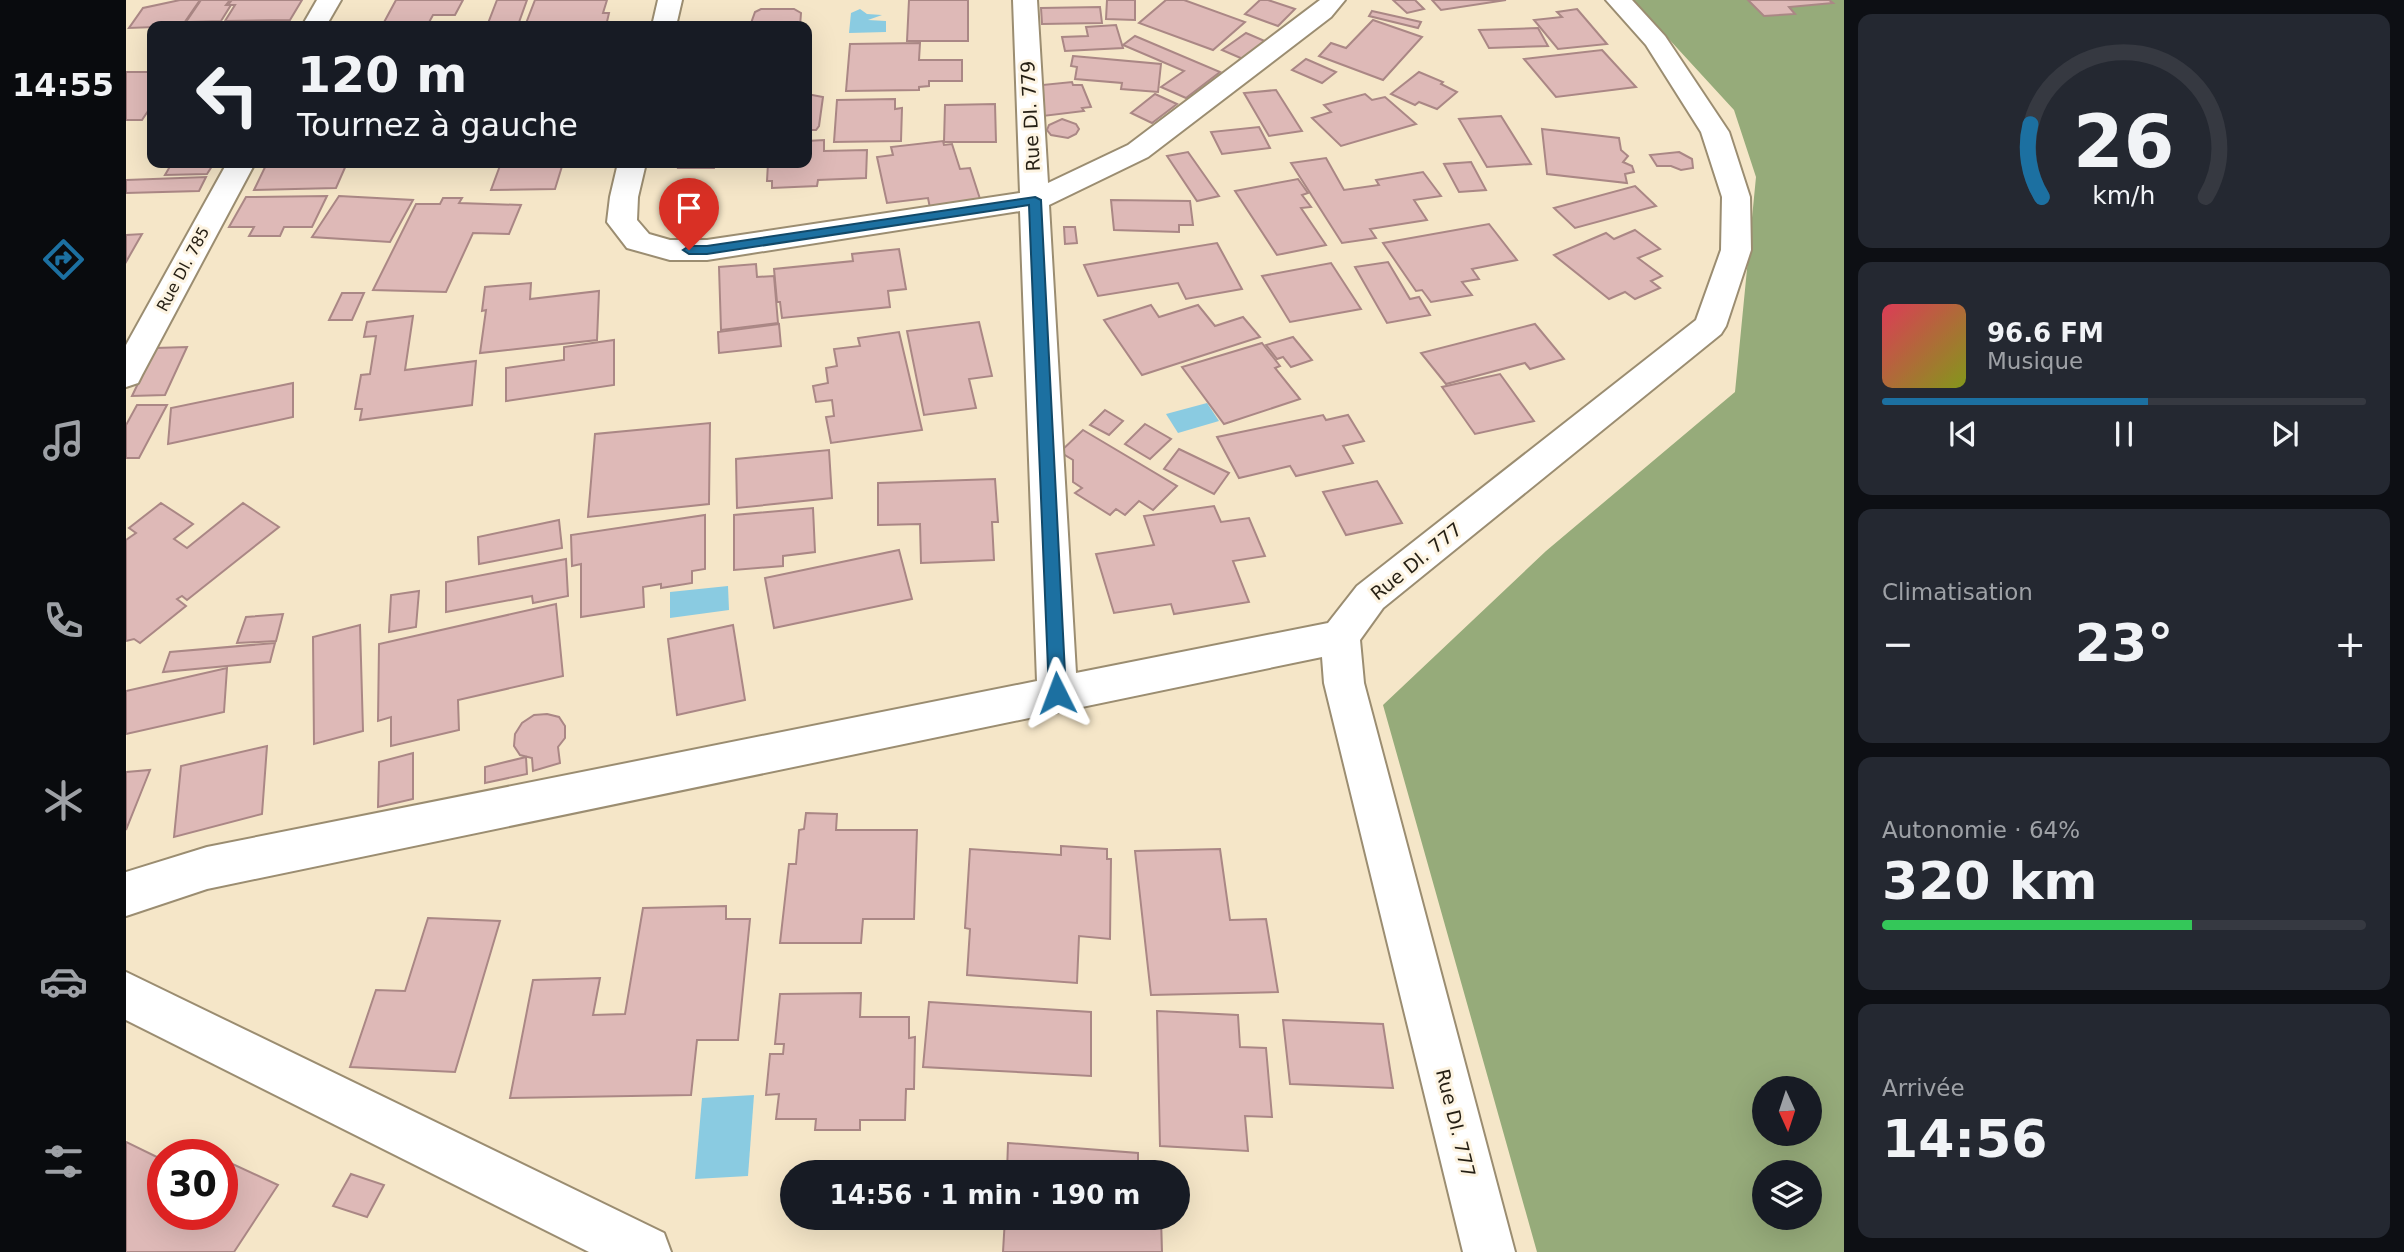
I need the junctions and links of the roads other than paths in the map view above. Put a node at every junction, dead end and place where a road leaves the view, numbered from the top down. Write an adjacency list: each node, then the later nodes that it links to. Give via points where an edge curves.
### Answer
1 (329, 0): 6 (street)
2 (670, 0): 7 (street)
3 (1025, 0): 10 (street, Rue DI. 779)
4 (1332, 0): 10 (street, via 1138,151)
5 (1618, 0): 12 (street, Rue DI. 777, via 1656,41 1715,132 1736,197 1736,250 1710,326 1370,597)
6 (317, 21)
7 (665, 21)
8 (238, 168): 11 (street, Rue DI. 785)
9 (631, 168): 10 (street, via 622,222 638,241 670,250 707,250)
10 (1035, 200): 13 (street, Rue DI. 779)
11 (126, 375)
12 (1340, 637): 13 (street); 17 (street, Rue DI. 777, via 1344,683)
13 (1057, 693): 14 (street, via 207,868)
14 (126, 894)
15 (126, 995): 16 (street)
16 (645, 1252)
17 (1489, 1252)

